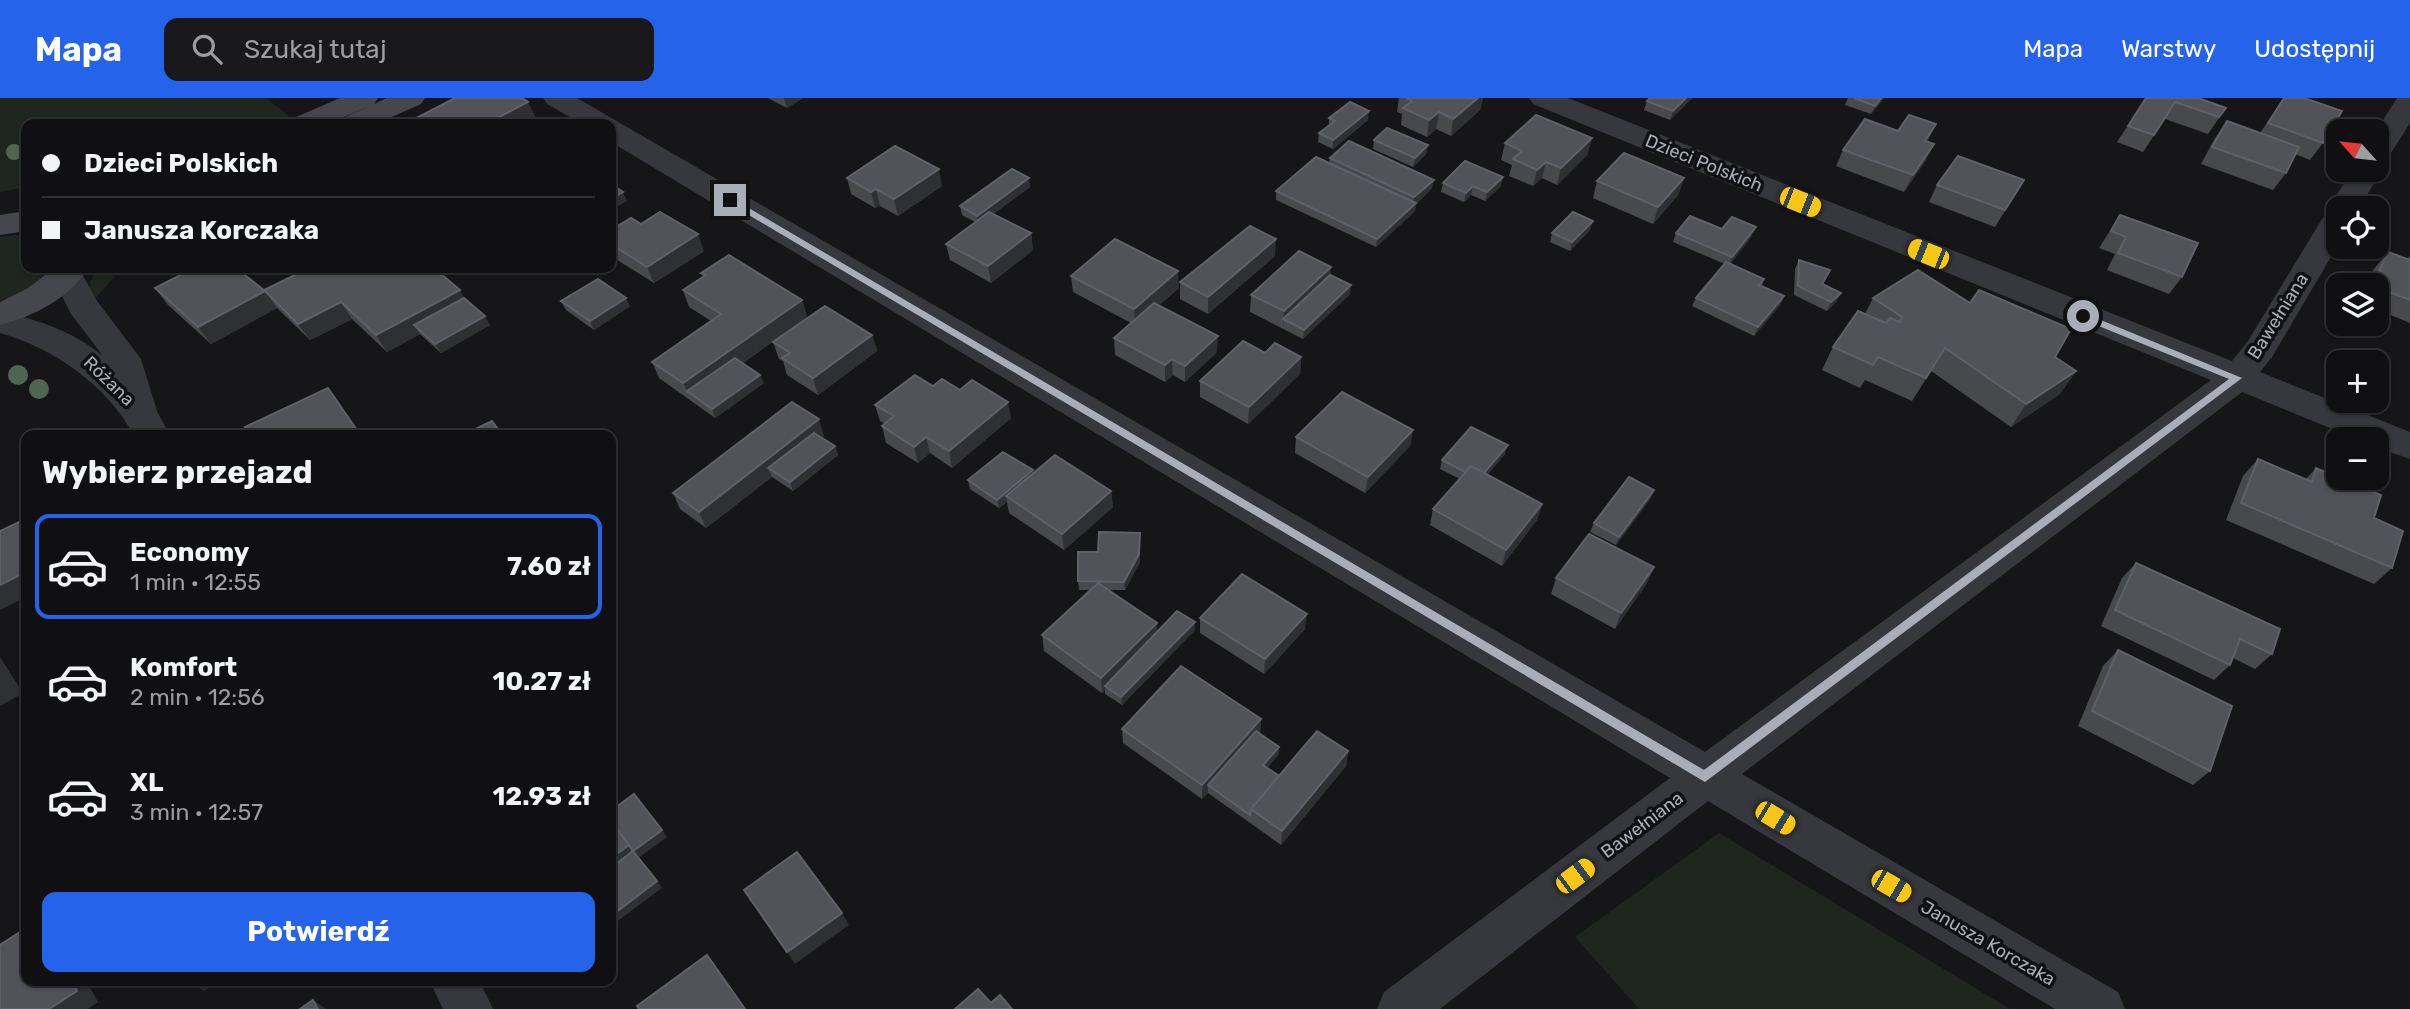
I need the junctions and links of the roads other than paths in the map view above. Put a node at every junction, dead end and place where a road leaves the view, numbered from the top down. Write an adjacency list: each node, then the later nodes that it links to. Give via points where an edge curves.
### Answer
1 (364, 98): 6 (main road)
2 (411, 98): 7 (main road)
3 (557, 98): 8 (street)
4 (1543, 98): 18 (street, Dzieci Polskich)
5 (2410, 99): 10 (street)
6 (316, 119)
7 (364, 119)
8 (593, 119)
9 (616, 133): 21 (street, Janusza Korczaka)
10 (2389, 134)
11 (21, 222): 12 (main road)
12 (0, 225)
13 (2326, 239): 18 (street, Bawełniana, via 2260,349)
14 (67, 273): 16 (main road, via 33,300)
15 (71, 273): 19 (street, Różana, via 83,306 124,359)
16 (0, 314)
17 (0, 321): 19 (street, Różana, via 28,328 86,357)
18 (2237, 378): 20 (street, Dzieci Polskich); 21 (street, Bawełniana)
19 (146, 423)
20 (2410, 446)
21 (1705, 777): 24 (street, Bawełniana); 25 (street, Janusza Korczaka)
22 (456, 986): 23 (street)
23 (469, 1009)
24 (1401, 1009)
25 (2101, 1009)

